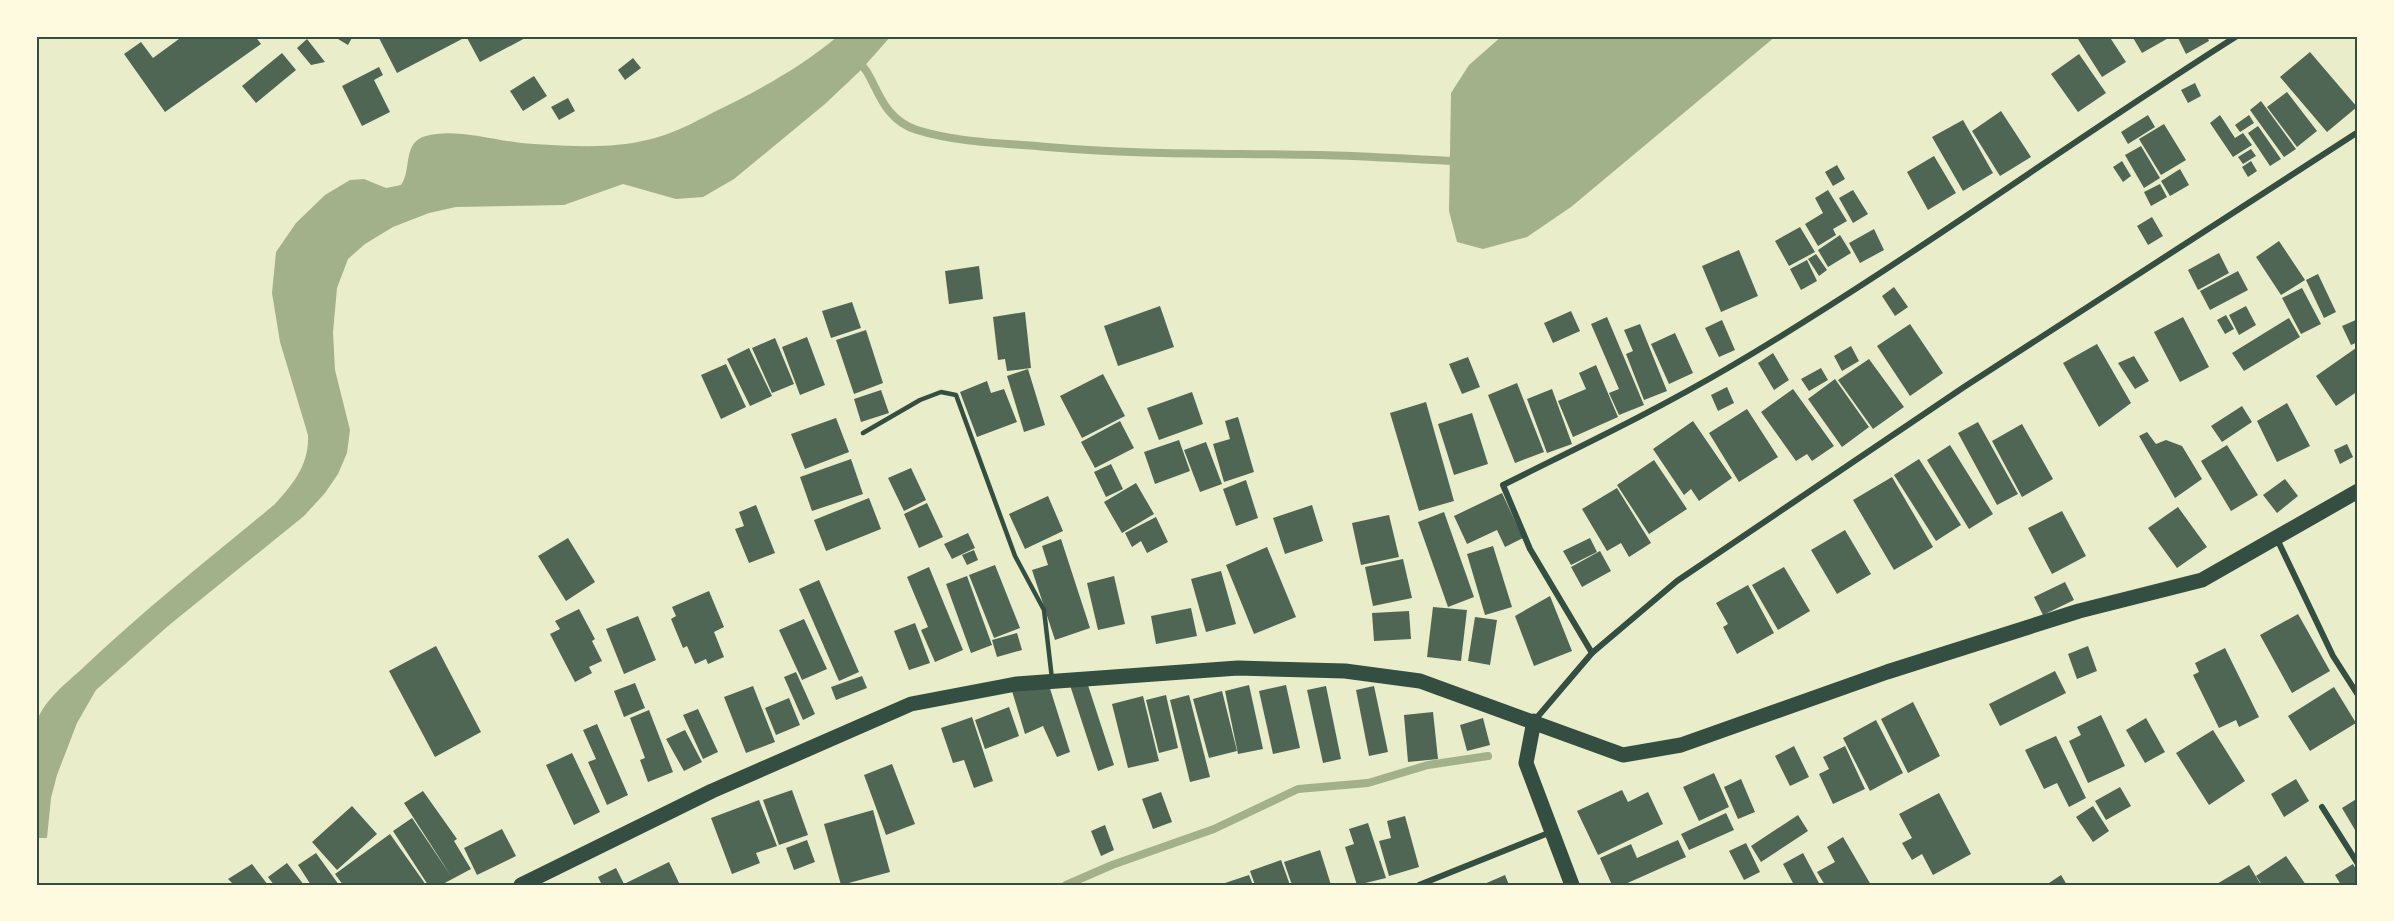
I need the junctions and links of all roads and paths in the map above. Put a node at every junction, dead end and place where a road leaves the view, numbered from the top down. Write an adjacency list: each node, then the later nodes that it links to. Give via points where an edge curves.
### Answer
1 (2237, 36): 6 (street, via 1738,362 1641,417 1503,485 1530,549)
2 (2358, 132): 6 (street, via 1964,387 1677,581)
3 (862, 433): 7 (lane, via 920,400 941,392 956,394 1015,556 1044,610)
4 (2358, 491): 5 (main road)
5 (2277, 539): 8 (street, via 2333,656); 9 (main road, via 2202,580 2045,622 1887,672 1681,745 1623,755)
6 (1592, 653): 9 (street)
7 (1052, 682): 9 (main road, via 1238,668 1345,671 1420,681); 13 (main road, via 1016,684 911,704 712,790)
8 (2358, 694)
9 (1534, 721): 11 (main road, via 1526,763)
10 (2322, 807): 12 (street)
11 (1551, 832): 14 (street); 15 (main road)
12 (2358, 864)
13 (521, 885)
14 (1419, 885)
15 (1572, 885)

